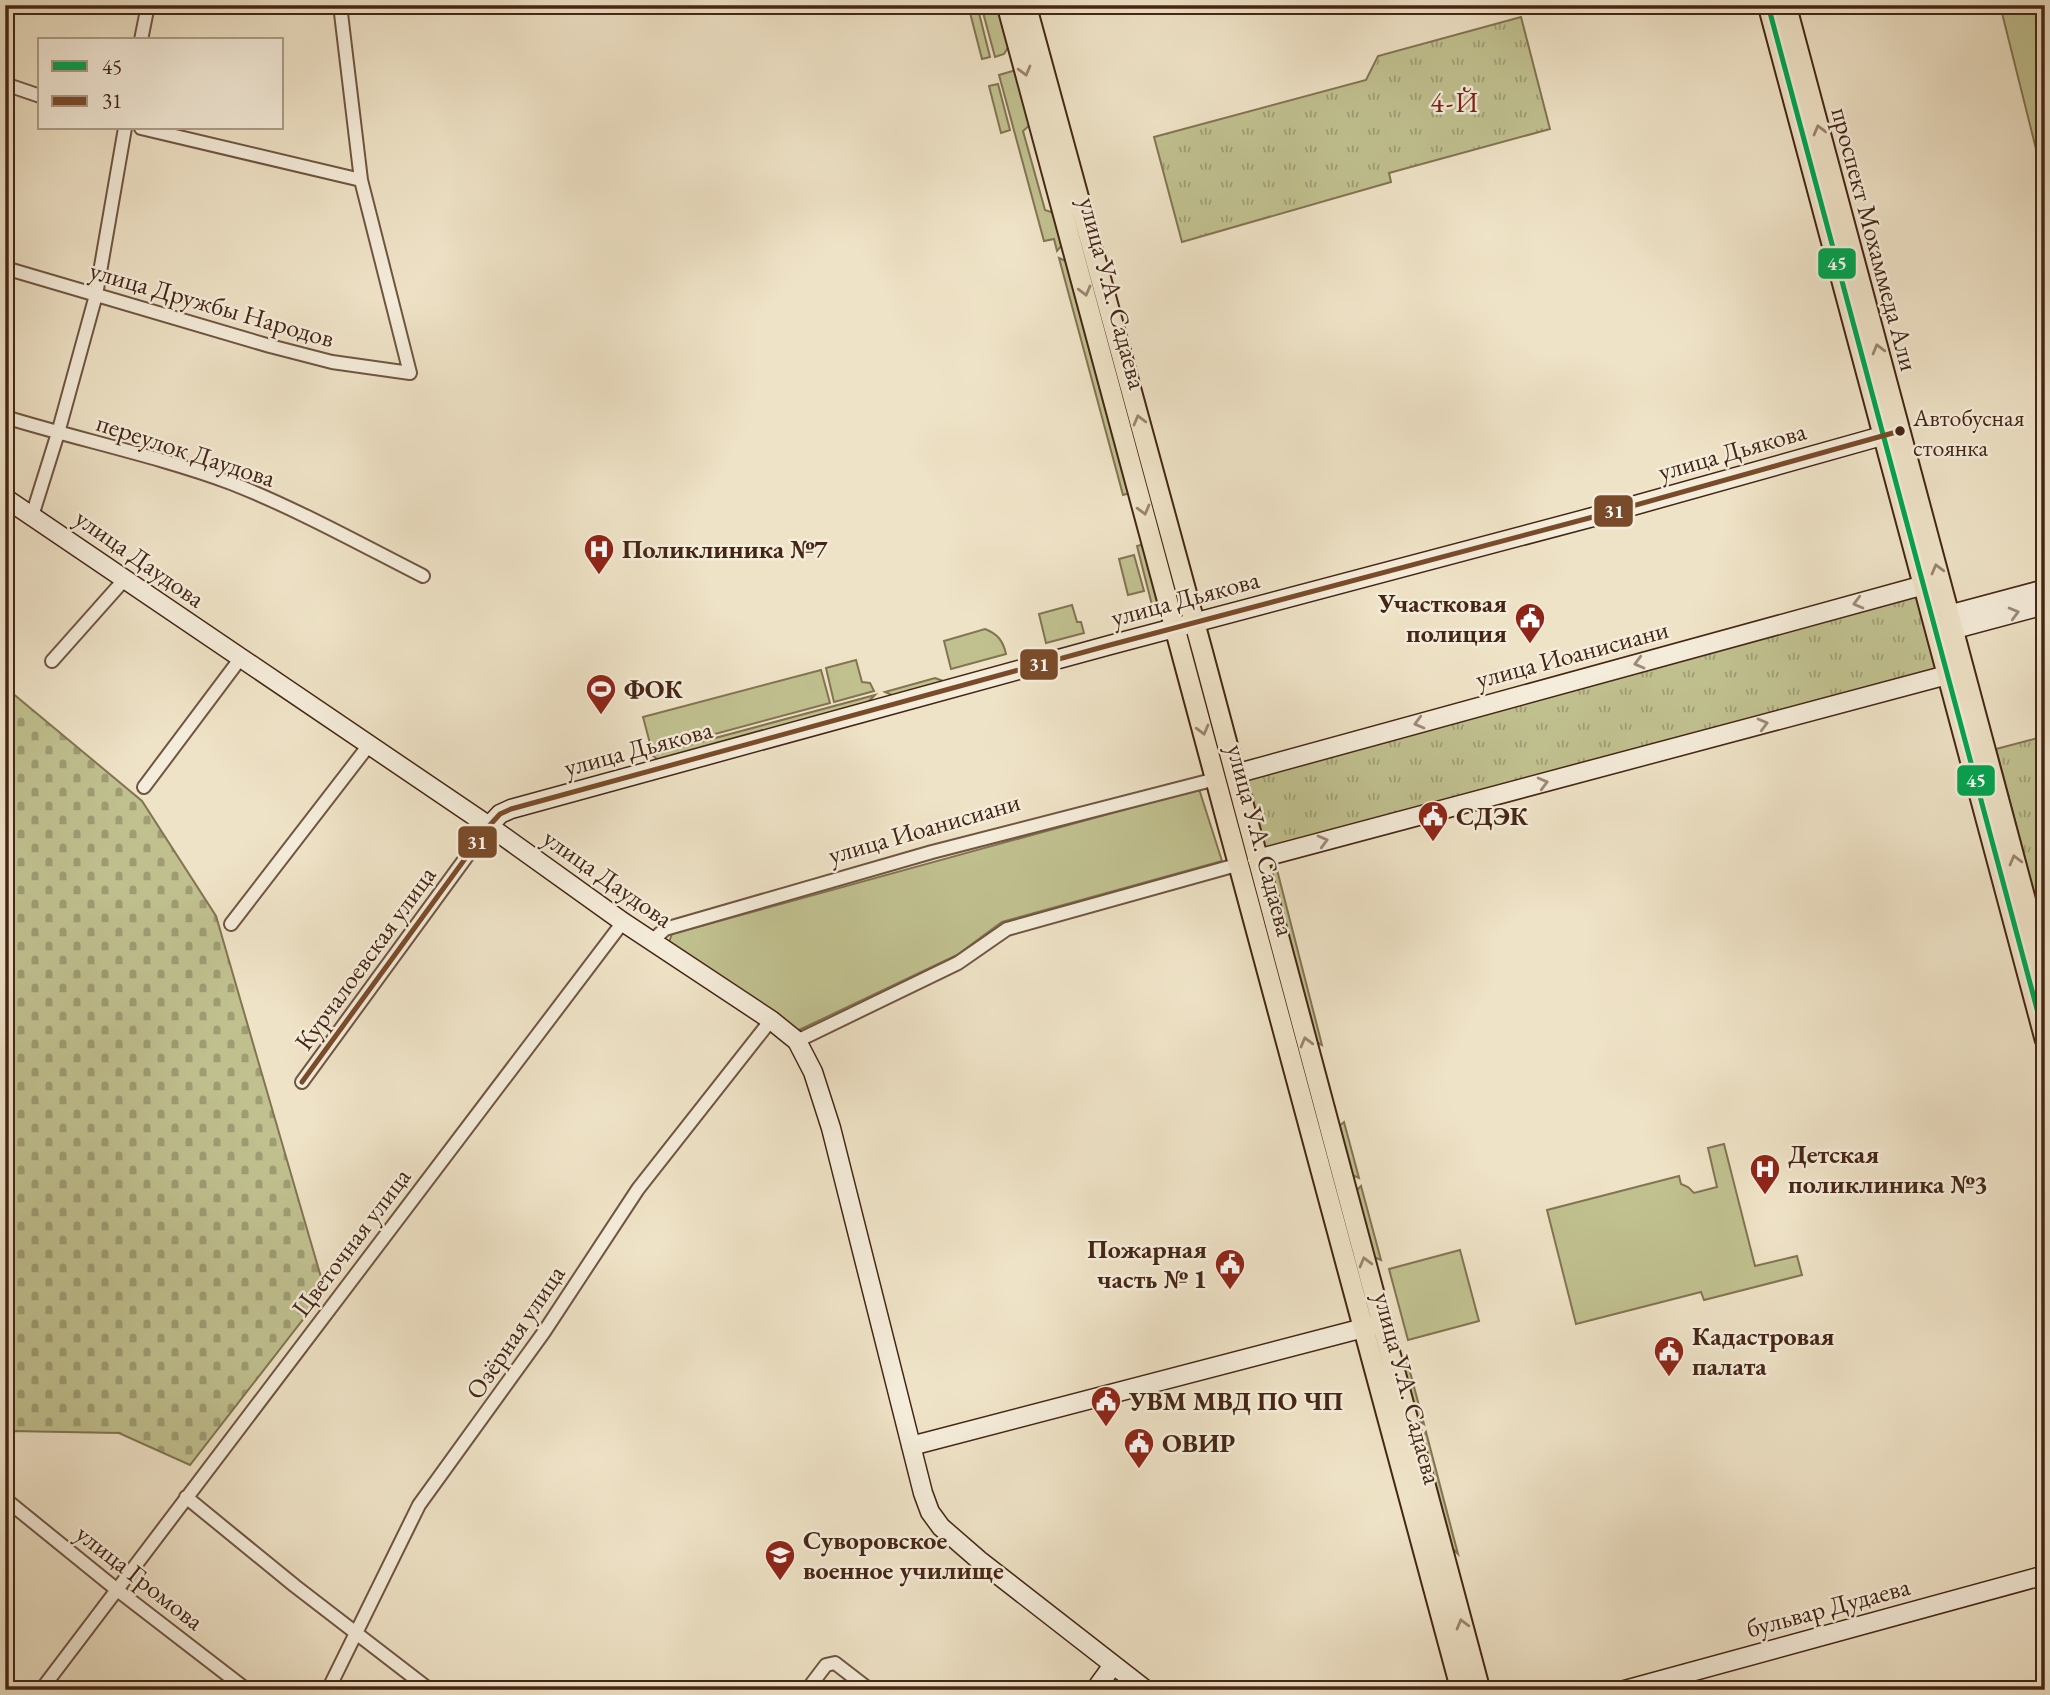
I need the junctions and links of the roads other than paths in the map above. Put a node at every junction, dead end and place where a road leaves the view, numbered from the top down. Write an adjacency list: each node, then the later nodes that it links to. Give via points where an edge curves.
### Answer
1 (148, 5): 7 (street)
2 (340, 5): 12 (street)
3 (1007, 5): 26 (main road, улица У.А. Садаева, one-way to 26)
4 (1026, 5): 26 (main road, улица У.А. Садаева, one-way to 4)
5 (1768, 5): 17 (main road, проспект Мохаммеда Али)
6 (1786, 5): 17 (main road, проспект Мохаммеда Али, one-way to 6)
7 (141, 38)
8 (5, 84): 9 (street)
9 (38, 95)
10 (125, 130): 14 (street)
11 (149, 130): 12 (street)
12 (361, 180): 14 (street, улица Дружбы Народов, via 410,373 332,362)
13 (5, 268): 14 (street, улица Дружбы Народов)
14 (96, 295): 16 (street)
15 (5, 417): 16 (street, переулок Даудова)
16 (58, 433): 19 (street); 20 (street, переулок Даудова, via 230,483)
17 (1891, 433): 22 (main road, проспект Мохаммеда Али); 25 (main road, проспект Мохаммеда Али, one-way to 17); 26 (street, улица Дьякова)
18 (5, 498): 19 (street, улица Даудова)
19 (32, 516): 21 (street, улица Даудова)
20 (423, 576)
21 (124, 580): 27 (street, улица Даудова); 28 (street)
22 (1924, 585): 25 (main road, проспект Мохаммеда Али); 31 (street, улица Иоанисиани, one-way to 31)
23 (2045, 589): 25 (street)
24 (2045, 605): 25 (street, one-way to 24)
25 (1943, 625): 29 (main road, проспект Мохаммеда Али); 38 (main road, проспект Мохаммеда Али, one-way to 25)
26 (1185, 626): 31 (main road, улица У.А. Садаева); 33 (street, улица Дьякова, via 511,808)
27 (240, 659): 30 (street, улица Даудова); 32 (street)
28 (52, 662)
29 (1947, 675): 34 (street, one-way to 29); 40 (main road, проспект Мохаммеда Али)
30 (369, 745): 33 (street, улица Даудова); 36 (street)
31 (1225, 776): 34 (main road, улица У.А. Садаева); 37 (street, улица Иоанисиани, via 665,929)
32 (144, 787)
33 (489, 826): 35 (street, улица Даудова); 42 (street, Курчалоевская улица)
34 (1249, 861): 41 (street, via 1007,929 958,963); 43 (main road, улица У.А. Садаева)
35 (623, 922): 37 (street, улица Даудова); 45 (street, Цветочная улица)
36 (232, 924)
37 (652, 941): 39 (street, улица Даудова)
38 (2045, 973)
39 (771, 1020): 41 (street, улица Даудова); 49 (street, Озёрная улица, via 638,1189 544,1332 419,1506)
40 (2045, 1039)
41 (797, 1041): 44 (street, улица Даудова, via 813,1072 831,1128)
42 (302, 1082)
43 (1373, 1326): 44 (street); 59 (main road, улица У.А. Садаева); 60 (main road, улица У.А. Садаева, one-way to 43)
44 (911, 1446): 50 (street, улица Даудова, via 930,1513 941,1527)
45 (186, 1497): 48 (street, Цветочная улица); 49 (street)
46 (5, 1499): 48 (street, улица Громова)
47 (2045, 1575): 61 (street, бульвар Дудаева)
48 (116, 1589): 51 (street, Цветочная улица); 52 (street, улица Громова)
49 (356, 1633): 53 (street, Озёрная улица); 54 (street)
50 (1113, 1665): 57 (street); 58 (street, улица Даудова)
51 (41, 1690)
52 (247, 1690)
53 (328, 1690)
54 (430, 1690)
55 (807, 1690): 56 (street, via 826,1665 835,1663)
56 (870, 1690)
57 (1095, 1690)
58 (1146, 1690)
59 (1461, 1690)
60 (1480, 1690)
61 (1625, 1690)

